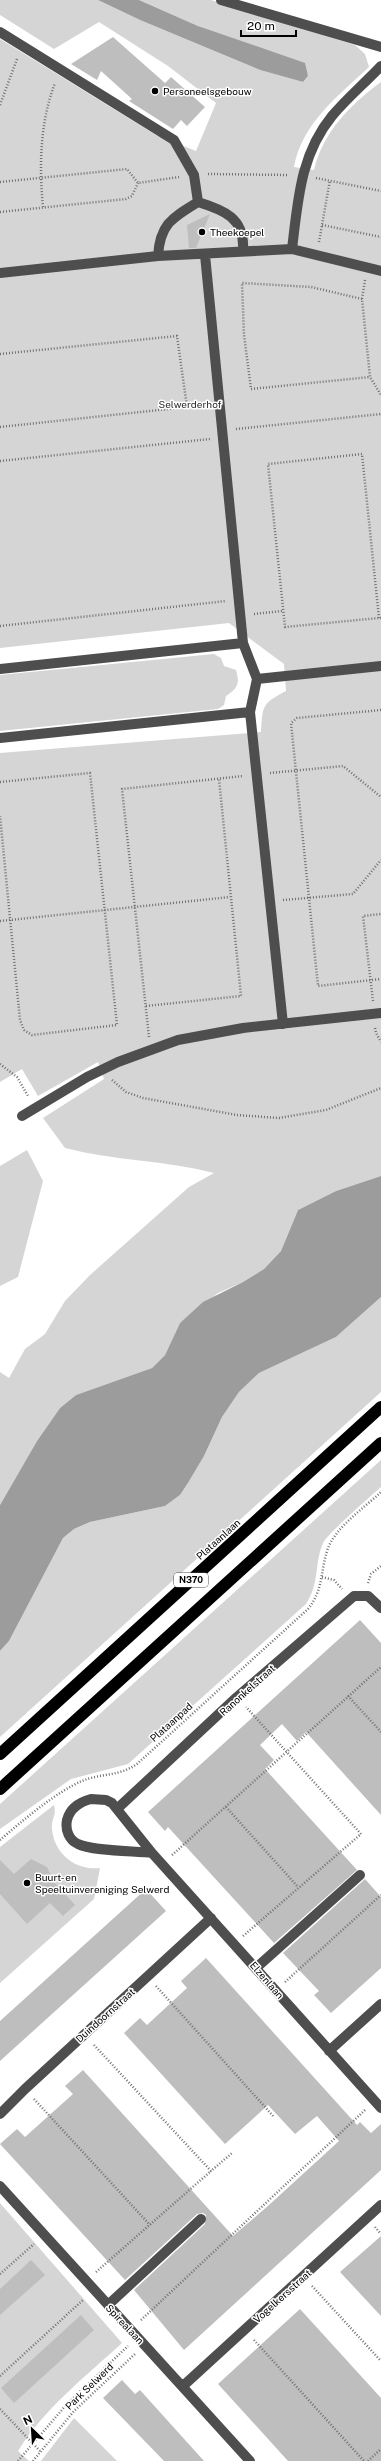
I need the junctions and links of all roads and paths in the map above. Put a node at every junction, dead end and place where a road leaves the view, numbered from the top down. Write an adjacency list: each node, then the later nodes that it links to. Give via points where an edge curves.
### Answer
1 (221, 0): 4 (street)
2 (0, 32): 3 (street)
3 (22, 46): 6 (street); 7 (path)
4 (381, 47)
5 (381, 66): 15 (street, via 332,117 308,155 302,175)
6 (61, 70): 10 (street, via 174,140 194,175); 11 (path, via 49,98 43,130 40,177)
7 (0, 105)
8 (330, 180): 13 (path)
9 (138, 183): 11 (path, via 132,196 126,199)
10 (198, 202): 16 (street, via 219,208 234,219 244,236); 19 (street, via 170,220 159,240)
11 (43, 207): 12 (path)
12 (0, 212)
13 (322, 224): 14 (path); 17 (path)
14 (381, 237)
15 (292, 249): 16 (street); 17 (street)
16 (243, 250): 18 (street)
17 (317, 254): 20 (street)
18 (205, 255): 19 (street); 27 (street)
19 (158, 256): 22 (street)
20 (367, 266): 21 (street); 23 (path)
21 (381, 271)
22 (0, 273)
23 (362, 299): 25 (path); 25 (path, via 311,287 242,283 244,335 251,389)
24 (0, 354): 28 (path, via 176,336)
25 (370, 377): 26 (path)
26 (381, 395)
27 (218, 404): 28 (path); 31 (street)
28 (187, 408): 30 (path)
29 (381, 414): 31 (path)
30 (0, 427)
31 (222, 434): 32 (path); 33 (street)
32 (0, 461)
33 (240, 600): 35 (street); 37 (path)
34 (282, 611): 35 (path); 36 (path, via 285,627); 36 (path, via 268,464 362,454)
35 (241, 615): 38 (street)
36 (380, 618)
37 (0, 626)
38 (243, 643): 40 (street); 41 (street)
39 (381, 666): 41 (street)
40 (0, 669)
41 (257, 679): 43 (street)
42 (381, 710): 45 (path, via 297,718 291,723)
43 (250, 712): 44 (street); 46 (street)
44 (0, 738)
45 (296, 771): 46 (path); 49 (path, via 343,766); 53 (path)
46 (256, 775): 47 (path); 54 (street)
47 (219, 779): 52 (path); 55 (path, via 122,788)
48 (0, 782): 56 (path, via 90,773)
49 (381, 797)
50 (0, 816): 58 (path)
51 (381, 860): 53 (path, via 352,894)
52 (230, 897): 55 (path); 62 (path, via 241,996)
53 (309, 898): 54 (path); 61 (path, via 318,986)
54 (270, 900): 64 (street)
55 (136, 907): 56 (path); 62 (path)
56 (105, 910): 58 (path); 58 (path, via 117,1025 32,1035 24,1030 20,1020)
57 (381, 914): 61 (path, via 363,916)
58 (10, 920): 59 (path)
59 (0, 921)
60 (381, 979): 61 (path)
61 (371, 980): 63 (path)
62 (146, 1006): 66 (path)
63 (378, 1014): 64 (street); 65 (path, via 376,1033)
64 (282, 1024): 66 (street, via 178,1040)
65 (381, 1042)
66 (150, 1049): 68 (street)
67 (0, 1064): 70 (path, via 17,1077)
68 (106, 1068): 69 (path, via 113,1081 126,1092 143,1098 237,1115 279,1118 326,1110); 70 (street)
69 (381, 1088)
70 (35, 1108): 71 (street)
71 (22, 1116)
72 (381, 1407): 85 (highway, Plataanlaan / N370)
73 (381, 1443): 86 (highway, N370)
74 (381, 1492): 76 (path, Plataanpad, via 337,1534 328,1548)
75 (381, 1566): 77 (path, via 372,1574)
76 (322, 1577): 78 (path, via 337,1583); 89 (path, Plataanpad, via 318,1594 308,1609 137,1764 114,1775 95,1777 73,1786)
77 (364, 1594): 78 (street, Ranonkelstraat); 79 (street)
78 (351, 1599): 82 (street, Ranonkelstraat)
79 (381, 1608)
80 (381, 1667): 81 (path)
81 (348, 1696): 83 (path); 84 (path)
82 (237, 1697): 84 (path); 88 (street, Ranonkelstraat)
83 (381, 1732)
84 (287, 1752): 87 (path); 93 (path, via 361,1834)
85 (0, 1754)
86 (0, 1789)
87 (226, 1807): 91 (path); 93 (path)
88 (118, 1808): 90 (street, Elzenlaan); 90 (street, Elzenlaan, via 106,1800 84,1801 77,1805 67,1818 66,1830 83,1846)
89 (0, 1840)
90 (152, 1853): 91 (street, Elzenlaan)
91 (163, 1864): 95 (street, Elzenlaan)
92 (360, 1875): 97 (street)
93 (298, 1887): 96 (path)
94 (381, 1895): 99 (path)
95 (211, 1918): 96 (street, Elzenlaan); 98 (street, Duindoornstraat)
96 (234, 1943): 97 (street, Elzenlaan)
97 (256, 1968): 99 (street, Elzenlaan)
98 (148, 1977): 101 (street, Duindoornstraat); 106 (path)
99 (275, 1990): 102 (street, Elzenlaan)
100 (381, 2004): 102 (street)
101 (84, 2034): 103 (street, Duindoornstraat); 108 (path)
102 (330, 2051): 104 (street, Elzenlaan)
103 (25, 2089): 105 (street, Duindoornstraat); 112 (path)
104 (378, 2104): 119 (path)
105 (0, 2114)
106 (274, 2117)
107 (232, 2153): 108 (path)
108 (211, 2170): 112 (path)
109 (0, 2186): 113 (street, Spirealaan)
110 (381, 2205): 115 (street, Vogelkersstraat)
111 (201, 2219): 118 (street)
112 (150, 2225): 116 (path)
113 (44, 2234): 114 (path); 116 (street, Spirealaan)
114 (0, 2274)
115 (304, 2276): 120 (street, Vogelkersstraat); 123 (path)
116 (86, 2281): 117 (street, Spirealaan)
117 (94, 2290): 118 (street, Spirealaan); 124 (path)
118 (108, 2305): 119 (street, Spirealaan)
119 (130, 2330): 121 (street, Spirealaan)
120 (245, 2330): 125 (street, Vogelkersstraat); 133 (path)
121 (137, 2337): 122 (street, Spirealaan); 127 (path, via 66,2404)
122 (145, 2345): 125 (street, Spirealaan); 129 (path, Park Selwerd, via 74,2411)
123 (381, 2361)
124 (0, 2376)
125 (183, 2386): 132 (street, Spirealaan)
126 (0, 2409): 127 (path)
127 (32, 2443): 129 (path); 130 (path)
128 (381, 2449): 134 (path)
129 (40, 2451): 131 (path, Park Selwerd)
130 (18, 2461)
131 (33, 2461)
132 (250, 2461)
133 (364, 2461)
134 (368, 2461)

